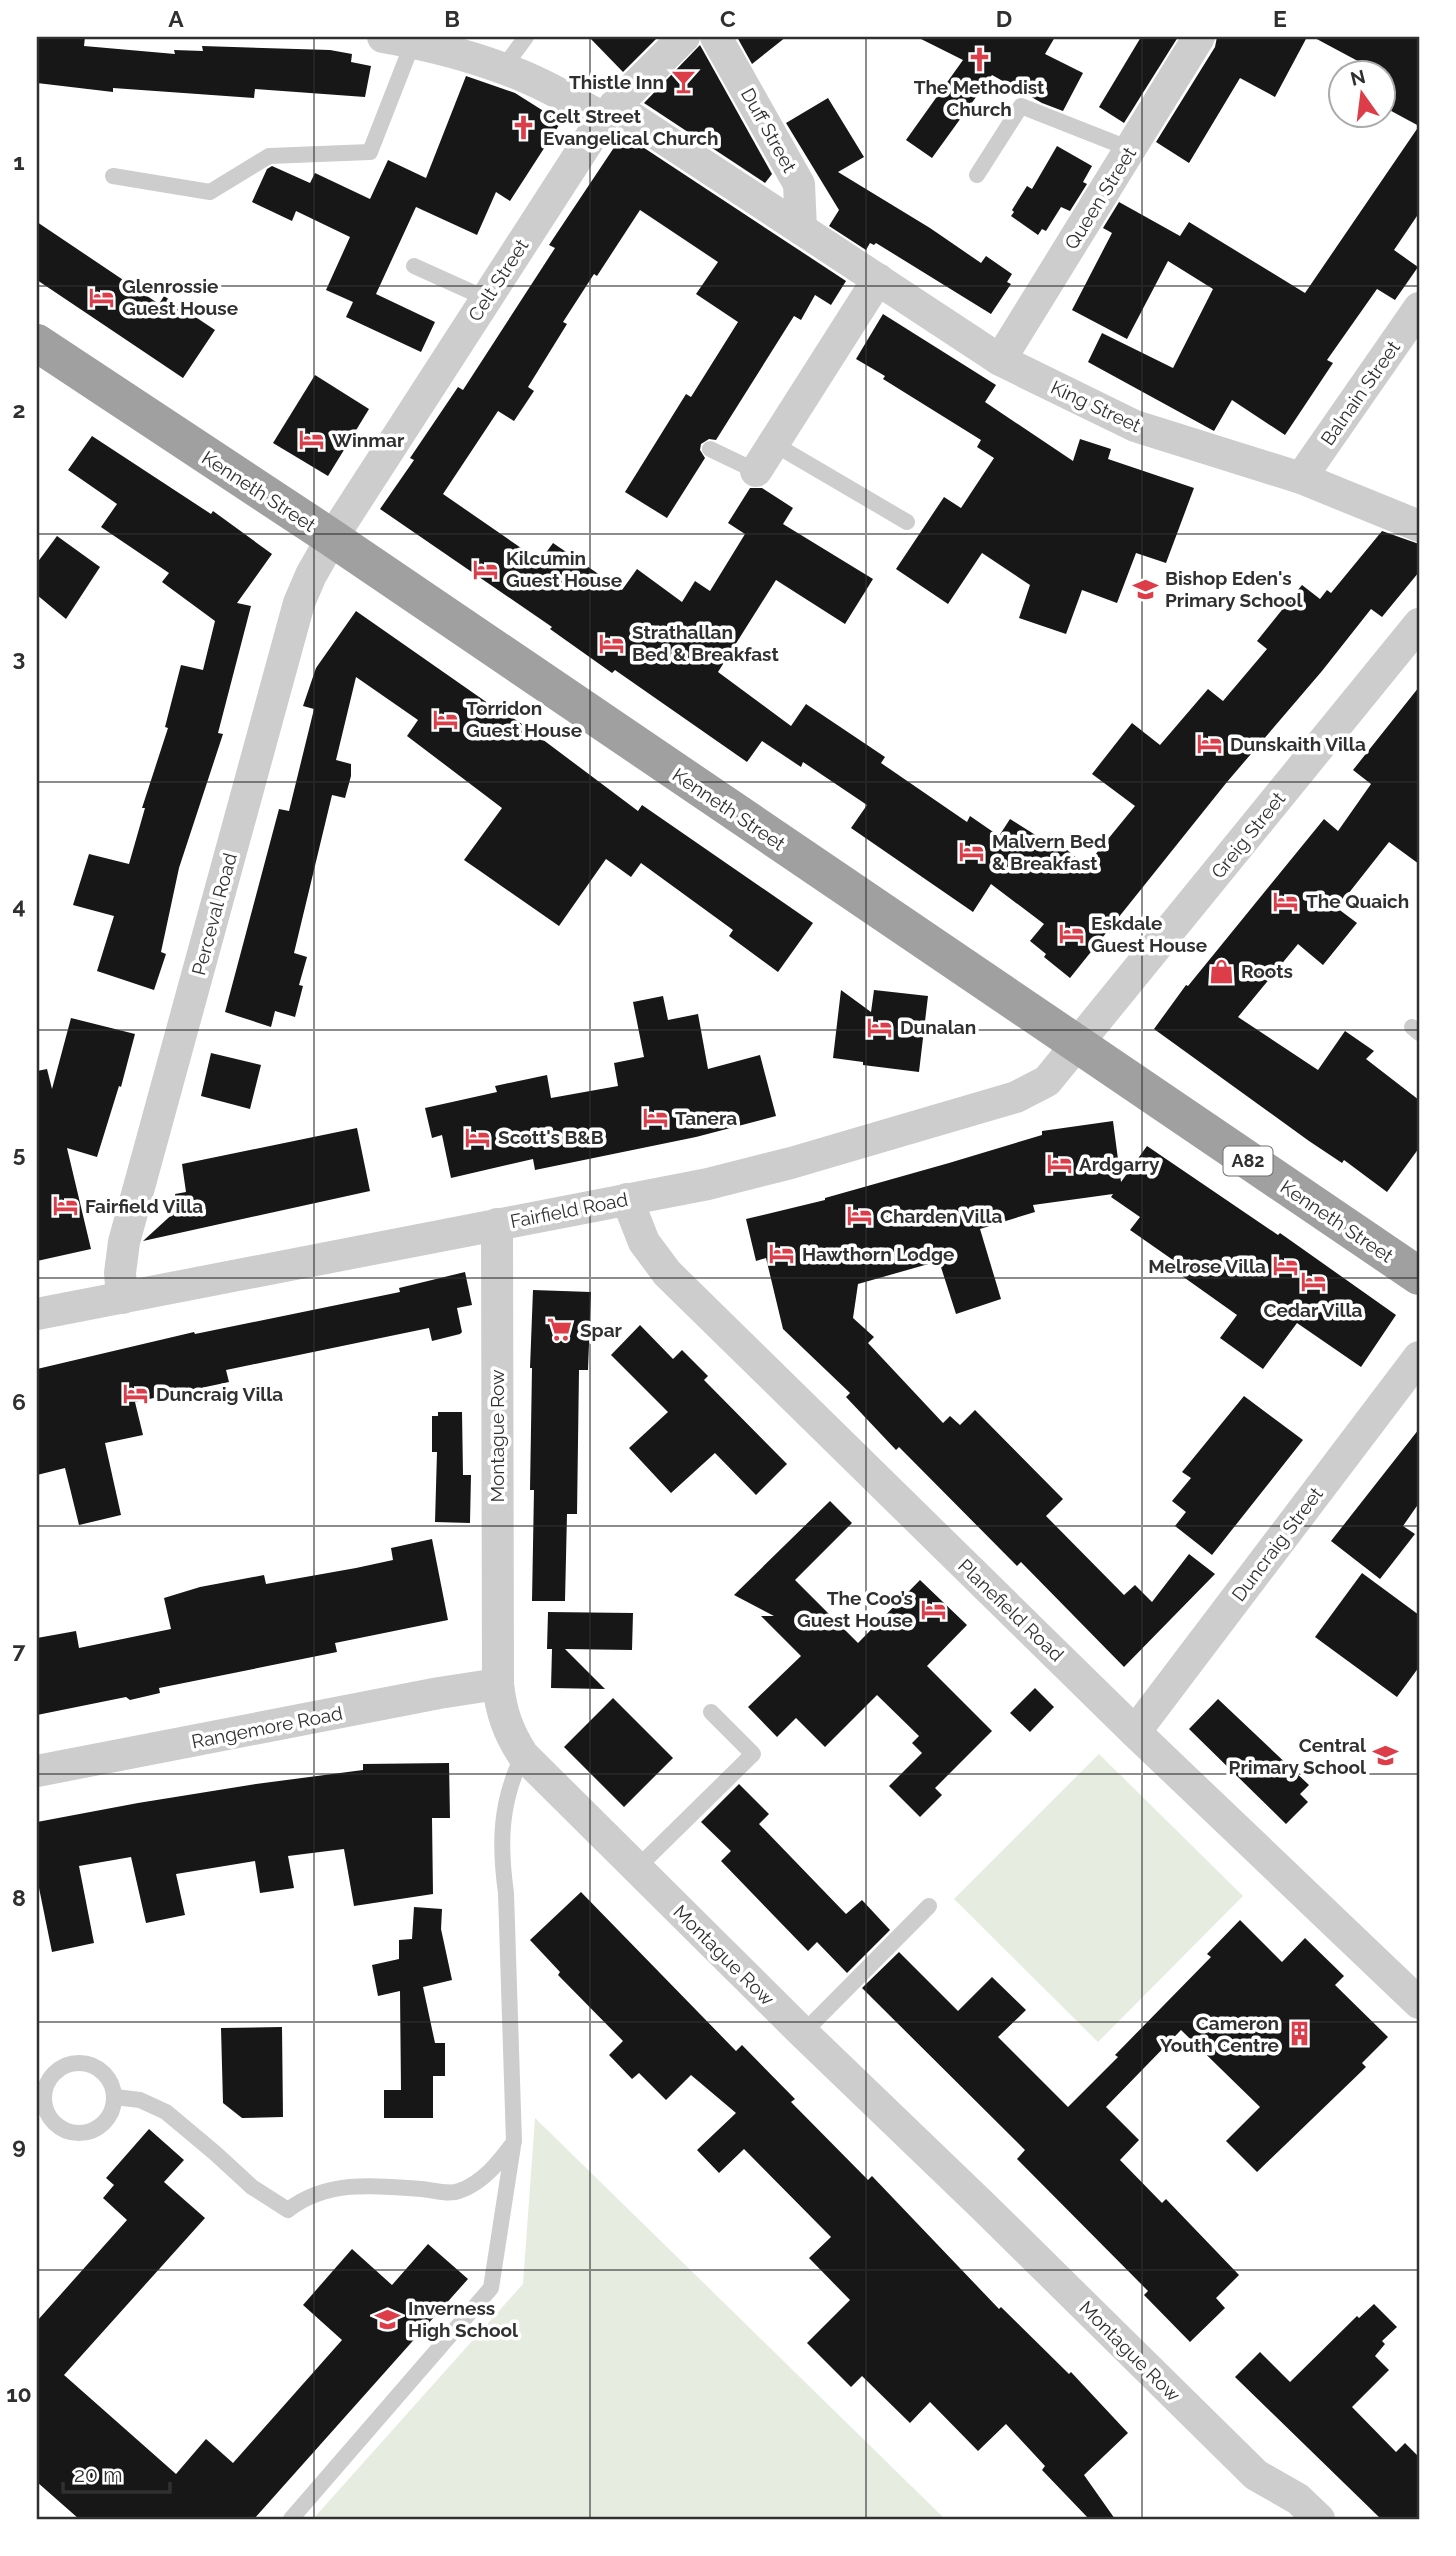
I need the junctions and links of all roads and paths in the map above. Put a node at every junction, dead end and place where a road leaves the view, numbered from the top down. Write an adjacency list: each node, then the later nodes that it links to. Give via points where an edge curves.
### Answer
1 (526, 37): 6 (lane)
2 (684, 37): 7 (street, Celt Street)
3 (716, 37): 11 (street, Duff Street, via 799,184)
4 (1199, 37): 8 (street, Queen Street)
5 (398, 39): 6 (street, King Street); 10 (lane, via 370,152 269,156 210,192)
6 (503, 68): 7 (street, King Street)
7 (609, 112): 11 (street, King Street); 14 (street, Celt Street)
8 (1130, 149): 9 (lane, via 1021,106); 17 (street, Queen Street)
9 (977, 174)
10 (113, 176)
11 (801, 229): 13 (street, King Street)
12 (414, 266): 14 (lane)
13 (877, 279): 17 (street, King Street); 18 (street)
14 (485, 298): 24 (street, Celt Street)
15 (1419, 308): 21 (street, Balnain Street)
16 (37, 343): 24 (highway, Kenneth Street / A82)
17 (1000, 360): 21 (street, King Street, via 1135,426)
18 (775, 443): 20 (street); 22 (lane)
19 (710, 449): 20 (lane)
20 (756, 471)
21 (1301, 478): 23 (street, King Street)
22 (906, 522)
23 (1419, 526)
24 (332, 538): 26 (highway, Kenneth Street / A82); 30 (street, Perceval Road, via 310,575 295,616 124,1242)
25 (1419, 624): 26 (street, Greig Street)
26 (1077, 1045): 27 (street, Fairfield Road, via 1047,1081 1016,1097 791,1163); 29 (highway, Kenneth Street / A82)
27 (627, 1199): 28 (street, Fairfield Road); 35 (street, Planefield Road, via 645,1242 667,1273)
28 (497, 1224): 30 (street, Fairfield Road); 33 (street, Montague Row)
29 (1419, 1276)
30 (122, 1298): 31 (street, Fairfield Road)
31 (37, 1314)
32 (1419, 1357): 35 (street, Duncraig Street)
33 (498, 1684): 36 (street, Montague Row, via 509,1734); 37 (street, Rangemore Road)
34 (711, 1712): 38 (lane, via 753,1754)
35 (1135, 1732): 40 (street, Planefield Road)
36 (523, 1755): 38 (street, Montague Row); 43 (lane, via 511,1780 501,1859)
37 (37, 1771)
38 (636, 1869): 41 (street, Montague Row)
39 (929, 1906): 41 (lane)
40 (1419, 2003)
41 (803, 2033): 45 (street, Montague Row, via 1256,2476 1298,2499)
42 (115, 2096): 42 (lane, via 109,2118 80,2133 58,2126 45,2108 44,2096 53,2074 74,2063 86,2063 107,2075); 43 (lane, via 140,2100 166,2112 252,2188 288,2210 304,2198 350,2186 458,2192 494,2169)
43 (514, 2142): 44 (lane, via 491,2288)
44 (291, 2519)
45 (1319, 2519)

